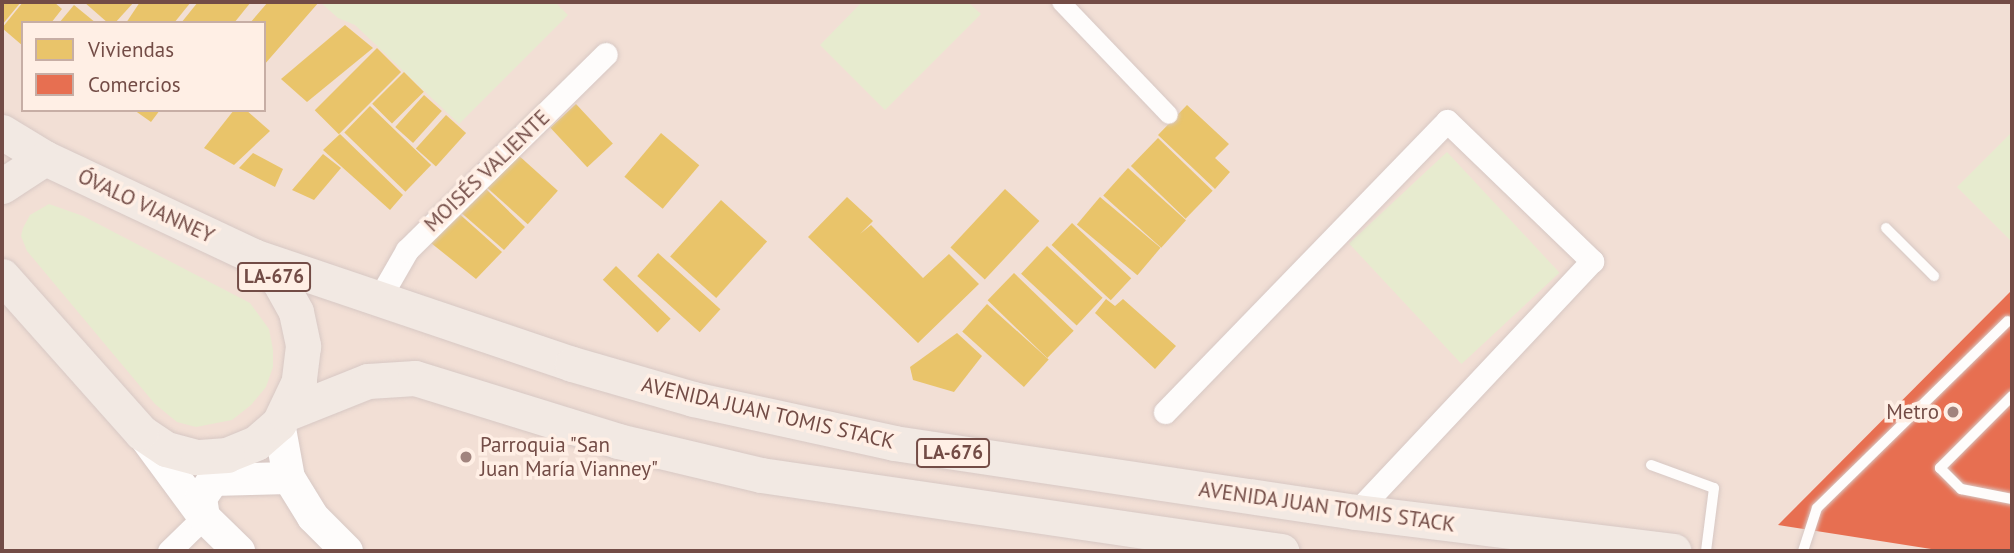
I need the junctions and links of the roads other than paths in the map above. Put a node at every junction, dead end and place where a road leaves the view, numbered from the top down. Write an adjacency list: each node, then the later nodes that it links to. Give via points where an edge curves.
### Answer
1 (1061, 2): 3 (street)
2 (606, 54): 11 (street, MOISÉS VALIENTE, via 407,250)
3 (1169, 115)
4 (2, 132): 5 (main road, LA-676)
5 (45, 158): 6 (main road); 8 (main road, ÓVALO VIANNEY / LA-676)
6 (2, 186)
7 (1886, 228): 10 (lane)
8 (253, 256): 11 (main road, AVENIDA JUAN TOMIS STACK / LA-676); 15 (main road, ÓVALO VIANNEY / LA-676, via 279,281 296,312 303,346 299,381)
9 (2, 276): 16 (main road, ÓVALO VIANNEY / LA-676)
10 (1934, 276)
11 (380, 297): 20 (main road, AVENIDA JUAN TOMIS STACK / LA-676, via 572,364 693,399 792,421 938,450)
12 (2008, 321): 28 (lane, via 1817,508)
13 (2012, 396): 19 (lane, via 1940,468 1961,489)
14 (1165, 412): 20 (street, via 1447,121 1592,261)
15 (282, 418): 16 (main road, ÓVALO VIANNEY / LA-676, via 256,443 227,455 166,449); 18 (main road); 25 (main road, LA-676, via 368,381 415,378 618,441 761,475)
16 (141, 432): 21 (main road)
17 (1651, 466): 27 (lane, via 1714,488)
18 (289, 478): 21 (main road, via 213,480 201,498); 24 (main road, via 313,517)
19 (2012, 499)
20 (1356, 512): 26 (main road, AVENIDA JUAN TOMIS STACK / LA-676)
21 (204, 517): 22 (main road); 23 (street)
22 (229, 548)
23 (169, 551)
24 (347, 551)
25 (1281, 551)
26 (1674, 551)
27 (1706, 551)
28 (1803, 551)

